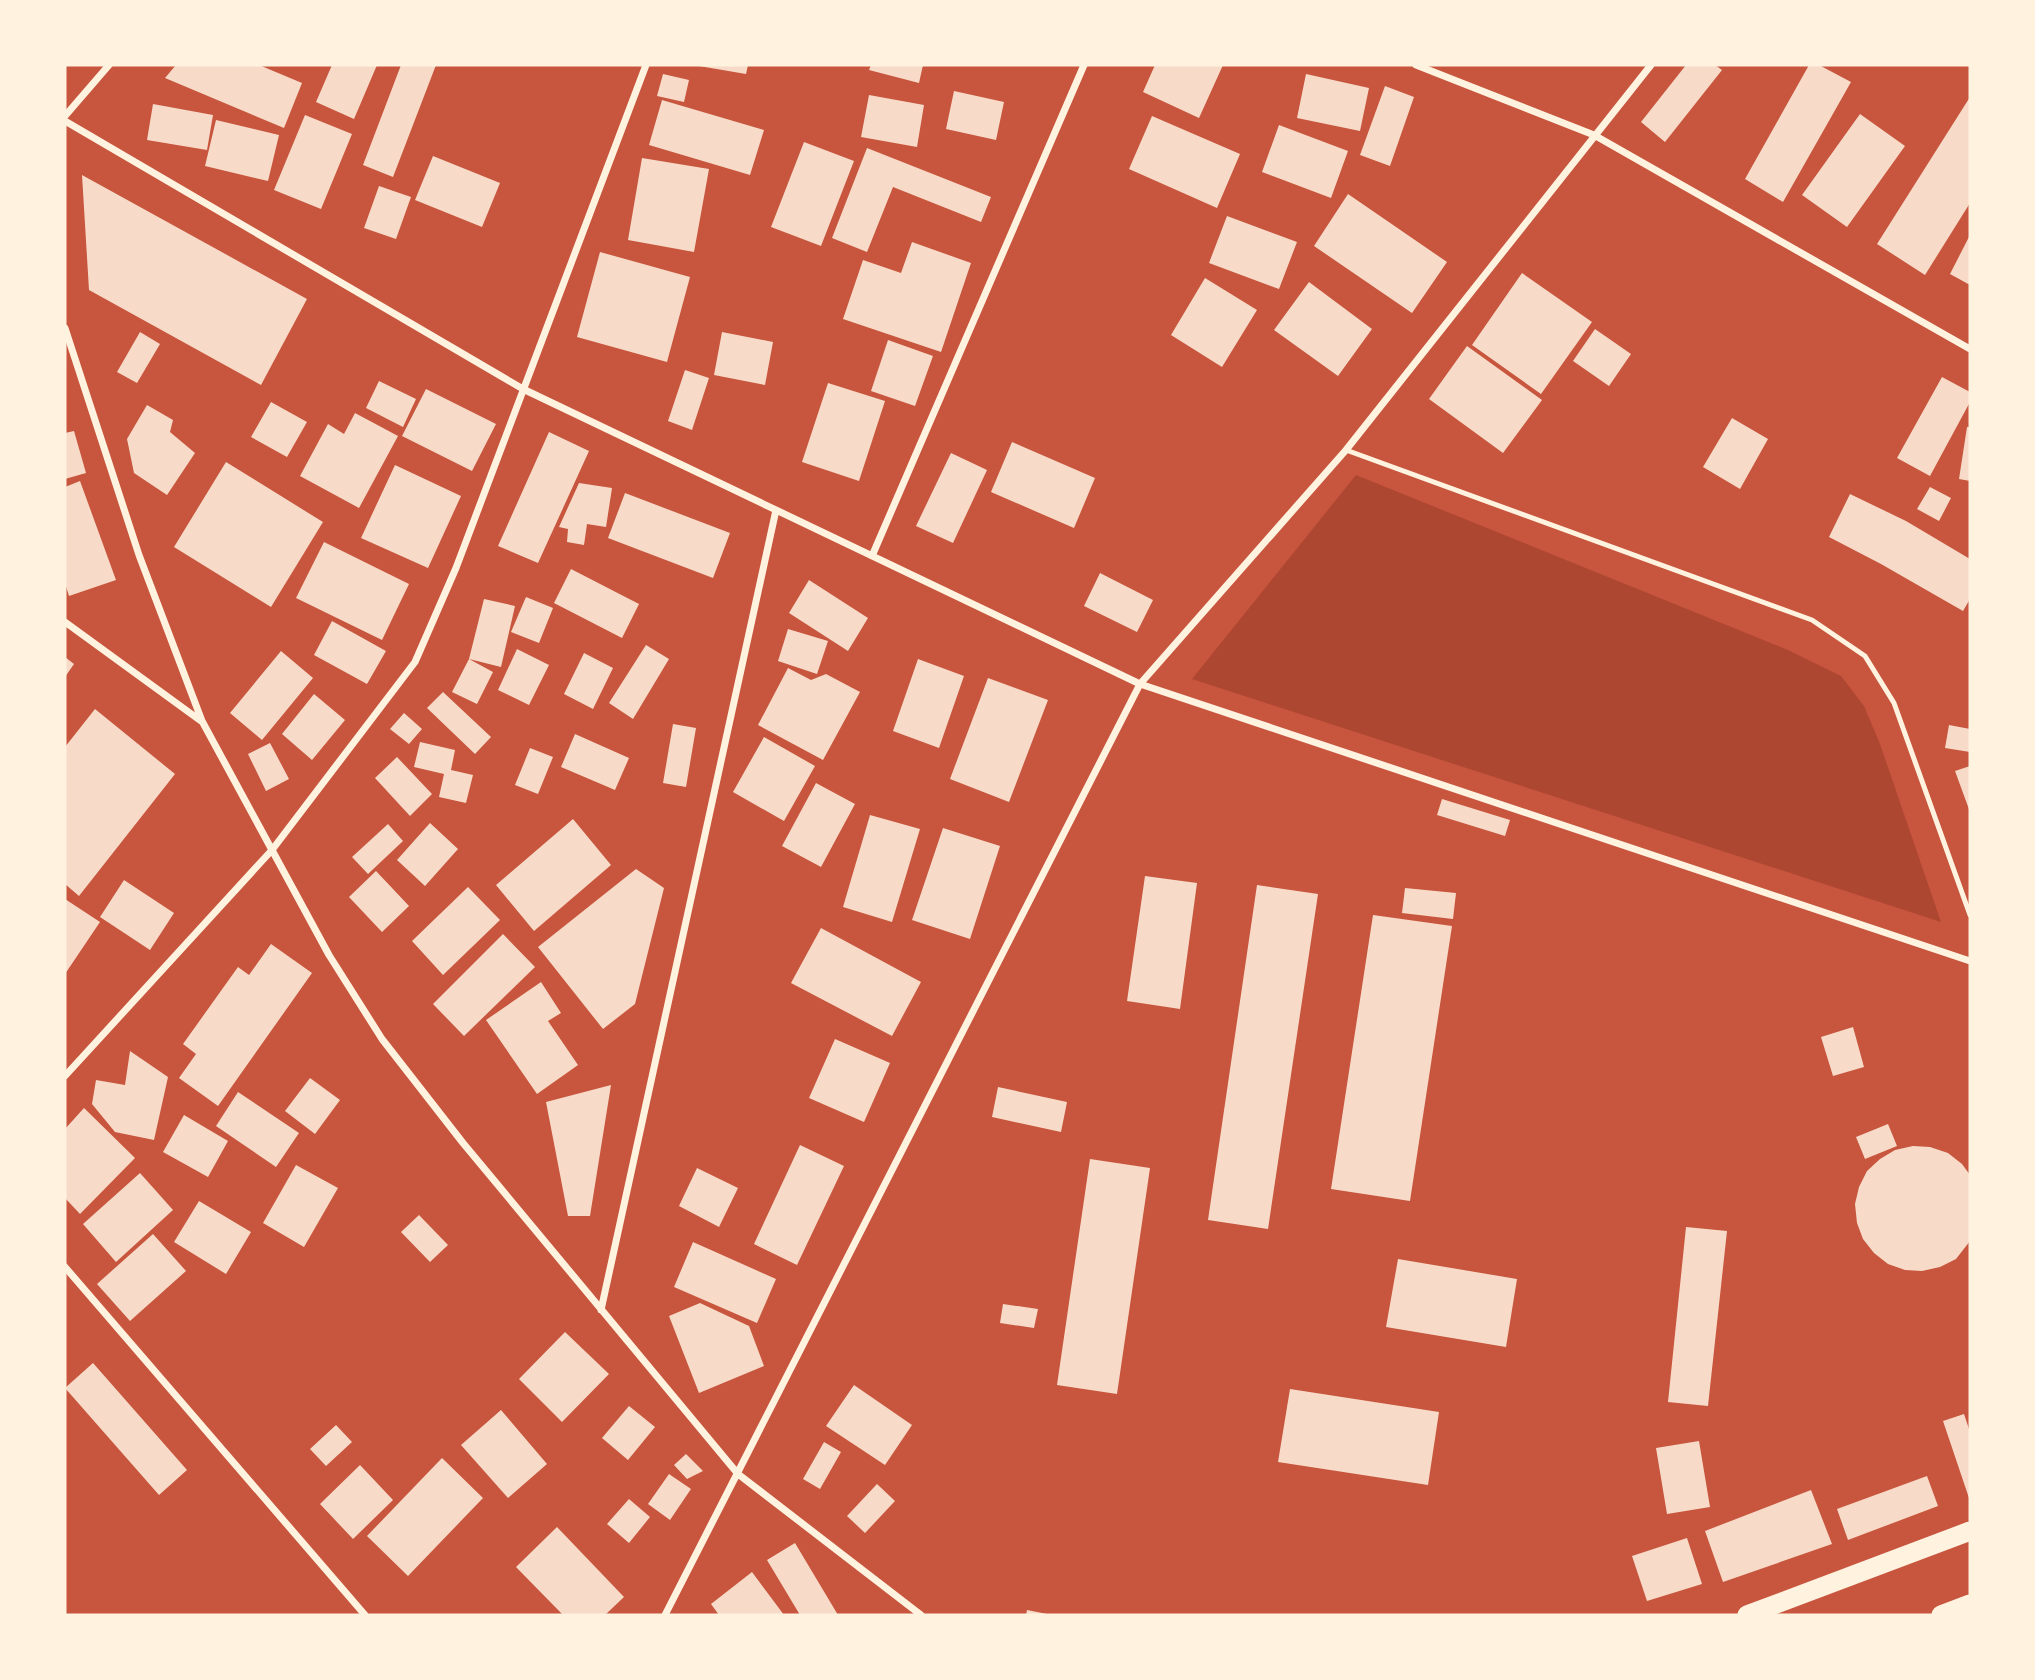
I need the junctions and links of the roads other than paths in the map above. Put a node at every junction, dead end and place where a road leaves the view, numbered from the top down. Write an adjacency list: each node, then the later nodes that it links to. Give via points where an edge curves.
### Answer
1 (109, 65): 6 (street)
2 (646, 65): 11 (street)
3 (1084, 65): 14 (street)
4 (1416, 65): 8 (street)
5 (1651, 65): 8 (street)
6 (65, 116)
7 (65, 121): 11 (street)
8 (1594, 135): 10 (street); 12 (street)
9 (65, 328): 17 (street, via 139,555)
10 (1970, 349)
11 (523, 389): 13 (street); 18 (street, via 456,568 415,662)
12 (1346, 450): 16 (street); 19 (lane, via 1812,620 1865,656 1894,703)
13 (776, 510): 14 (street); 23 (street)
14 (872, 556): 16 (street)
15 (65, 622): 17 (street)
16 (1140, 684): 20 (street); 24 (street)
17 (202, 721): 18 (street)
18 (272, 849): 21 (street); 23 (street, via 329,955 383,1039)
19 (1970, 915)
20 (1970, 961)
21 (65, 1076)
22 (65, 1267): 27 (street)
23 (601, 1310): 24 (street)
24 (738, 1474): 28 (street); 29 (street)
25 (1970, 1531): 30 (highway)
26 (1970, 1604): 31 (highway)
27 (365, 1615)
28 (665, 1615)
29 (921, 1615)
30 (1747, 1615)
31 (1941, 1615)

